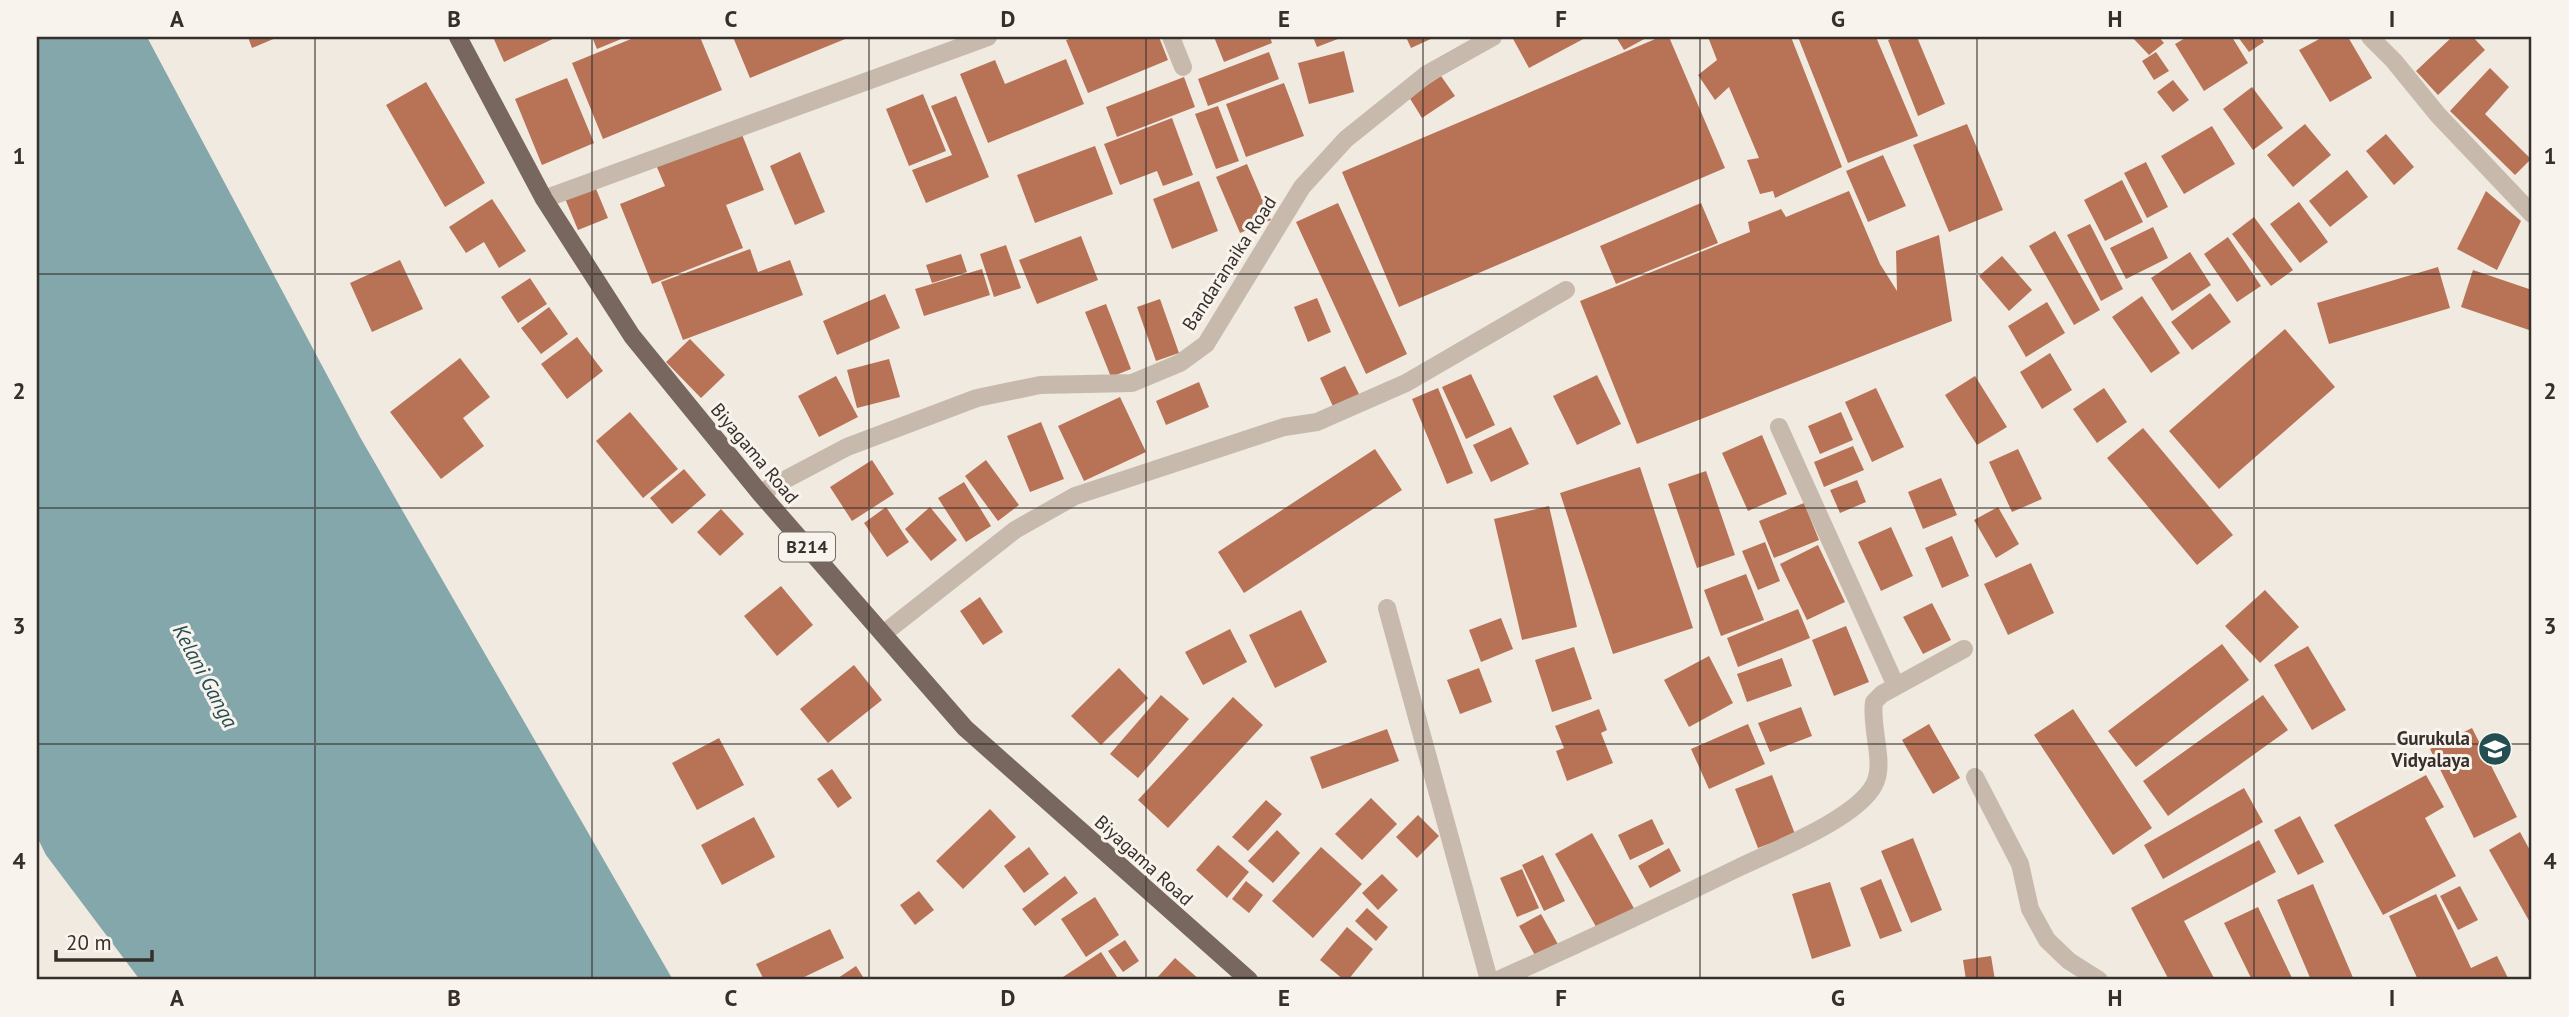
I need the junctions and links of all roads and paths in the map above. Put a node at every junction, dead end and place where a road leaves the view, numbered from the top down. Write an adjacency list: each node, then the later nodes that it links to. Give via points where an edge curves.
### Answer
1 (458, 37): 7 (main road, Biyagama Road / B214)
2 (988, 37): 7 (street)
3 (1171, 37): 6 (street)
4 (1493, 37): 11 (street, Bandaranaika Road, via 1427,74 1346,139 1302,187 1206,344 1180,363 1132,383 1040,385 977,398 848,447)
5 (2370, 37): 8 (street)
6 (1183, 67)
7 (544, 199): 11 (main road, Biyagama Road / B214, via 632,336)
8 (2532, 214)
9 (1566, 290): 13 (street, via 1406,383 1317,422 1284,427 1075,496 1014,530)
10 (1780, 427): 15 (street)
11 (760, 493): 13 (main road, Biyagama Road / B214)
12 (1388, 608): 18 (street)
13 (883, 634): 17 (main road, Biyagama Road / B214, via 965,728)
14 (1964, 649): 15 (street)
15 (1896, 686): 19 (street, via 1874,702 1880,765 1875,784 1863,800 1827,825)
16 (1975, 777): 20 (street, via 2020,864 2030,909 2047,940)
17 (1249, 980)
18 (1489, 980)
19 (1499, 980)
20 (2099, 980)

